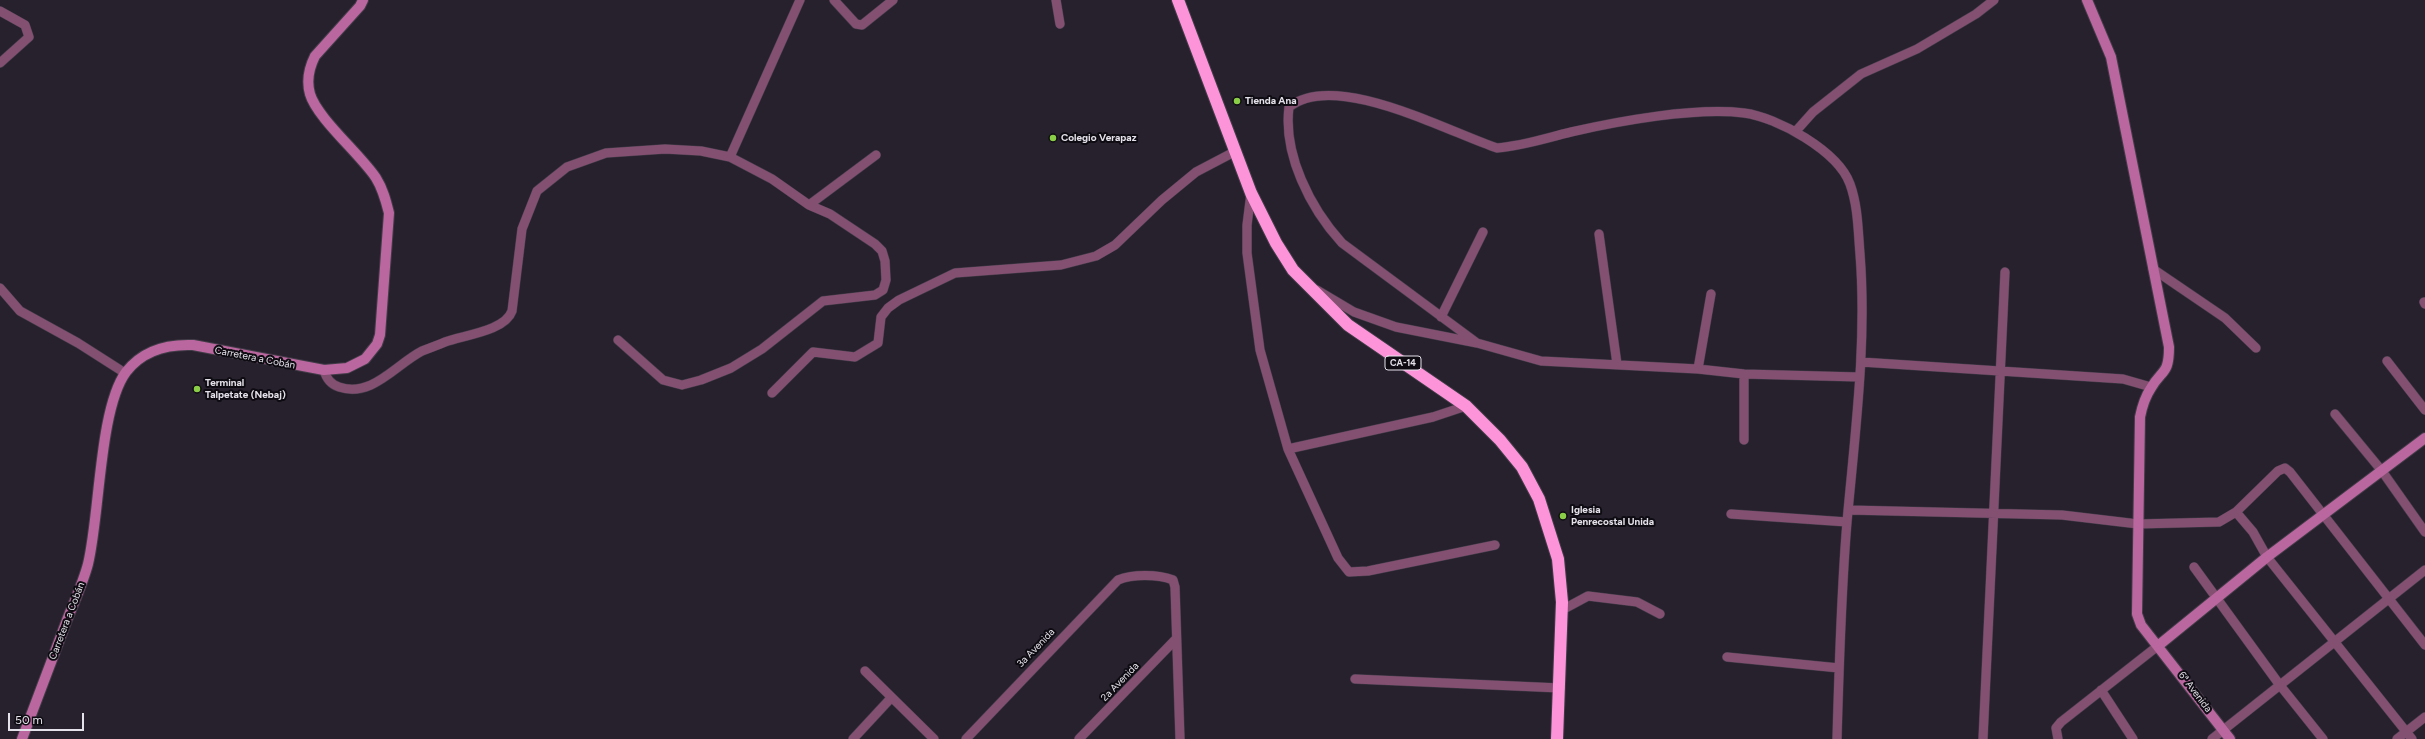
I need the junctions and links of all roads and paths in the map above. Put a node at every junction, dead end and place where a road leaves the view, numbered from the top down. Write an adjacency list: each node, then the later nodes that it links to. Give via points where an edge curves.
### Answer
1 (363, 0): 33 (street, Carretera a Cobán, via 315,56 308,83 313,102 377,179 384,195 389,213 381,326 376,344 365,359 347,368)
2 (800, 0): 15 (street)
3 (834, 0): 4 (street, via 856,24 862,25)
4 (893, 0)
5 (1056, 0): 10 (street)
6 (1178, 0): 13 (highway, CA-14)
7 (1994, 0): 12 (street, via 1976,14 1917,49 1861,74 1813,112)
8 (2086, 0): 20 (street, 6ª Avenida, via 2110,57)
9 (0, 12): 11 (street, via 24,25 28,37)
10 (1060, 24)
11 (0, 63)
12 (1796, 131): 25 (street, via 1744,113 1692,113 1596,127 1513,147 1497,148 1395,108 1320,94 1299,99 1289,106 1288,138 1301,178 1326,226 1342,243); 30 (street, via 1834,160 1849,182 1857,211 1864,300)
13 (1236, 151): 16 (highway, CA-14); 39 (street, via 1196,172 1115,245 1096,256 1061,265 955,273 888,308 881,317 878,343 855,357 813,352)
14 (876, 155): 17 (street)
15 (730, 157): 17 (street, via 772,179); 33 (street, via 701,151 666,149 606,152 567,167 537,191 522,229 509,319 498,326 455,338 422,352 368,387 351,390 335,386 325,377)
16 (1251, 193): 22 (highway, CA-14, via 1276,244 1293,270); 45 (street, via 1247,253 1260,350)
17 (809, 204): 26 (street, via 830,214 882,251 887,272 883,290 875,295 823,301 767,345 731,368 682,385 663,380)
18 (1483, 232): 25 (street)
19 (1599, 234): 31 (street)
20 (2153, 269): 28 (street, via 2225,318); 38 (street, 6ª Avenida, via 2170,347 2169,361 2164,374)
21 (2005, 272): 34 (street)
22 (1312, 287): 27 (street, via 1354,312 1396,328); 40 (highway, CA-14, via 1348,324)
23 (0, 288): 35 (street, via 20,311)
24 (1711, 294): 32 (street)
25 (1441, 317): 27 (street)
26 (618, 340)
27 (1477, 344): 31 (street, via 1541,361)
28 (2256, 348)
29 (2387, 361): 41 (street)
30 (1861, 362): 34 (street); 37 (street)
31 (1617, 364): 32 (street)
32 (1698, 369): 36 (street)
33 (324, 370): 35 (street, Carretera a Cobán, via 193,345 178,345 162,347 148,353)
34 (2001, 371): 38 (street, via 2123,379); 49 (street)
35 (125, 373): 78 (street, Carretera a Cobán, via 114,398 106,438 96,525 88,565)
36 (1744, 374): 37 (street); 44 (street)
37 (1859, 377): 47 (street)
38 (2151, 387): 53 (street, 6ª Avenida, via 2140,417)
39 (772, 393)
40 (1466, 406): 45 (street, via 1433,417); 61 (highway, CA-14, via 1500,440 1522,467 1539,499 1558,560)
41 (2425, 410)
42 (2335, 414): 46 (street)
43 (2425, 438): 46 (street)
44 (1744, 440)
45 (1288, 449): 55 (street, via 1338,558 1349,572 1368,571)
46 (2382, 471): 51 (street); 54 (street)
47 (1849, 510): 49 (street); 52 (street)
48 (2236, 512): 51 (street, via 2278,471 2285,468); 53 (street, via 2219,522); 56 (street, via 2253,532)
49 (1994, 513): 53 (street, via 2070,516); 86 (street)
50 (1731, 514): 52 (street)
51 (2324, 516): 56 (street); 59 (street)
52 (1847, 522): 68 (street)
53 (2138, 524): 65 (street, 6ª Avenida, via 2137,614 2141,625)
54 (2425, 532)
55 (1495, 545)
56 (2267, 557): 60 (street); 64 (street)
57 (2194, 567): 60 (street)
58 (2425, 570): 59 (street)
59 (2388, 599): 64 (street); 66 (street)
60 (2216, 600): 65 (street); 71 (street)
61 (1562, 610): 62 (street, via 1588,596 1637,602); 72 (highway, CA-14)
62 (1660, 614)
63 (1176, 640): 81 (street, 3a Avenida, via 1175,587 1172,580 1164,576 1125,577 1114,584); 82 (street, 2a Avenida); 83 (street)
64 (2334, 641): 71 (street); 77 (street)
65 (2159, 645): 73 (street); 76 (street, 6ª Avenida)
66 (2425, 645)
67 (1727, 657): 68 (street)
68 (1839, 668): 85 (street)
69 (865, 670): 74 (street)
70 (1355, 679): 72 (street)
71 (2279, 684): 76 (street); 91 (street)
72 (1560, 688): 84 (highway, CA-14)
73 (2101, 690): 87 (street, via 2060,722 2056,728); 88 (street)
74 (891, 698): 79 (street); 80 (street)
75 (2425, 717): 77 (street)
76 (2223, 730): 89 (street); 90 (street, 6ª Avenida)
77 (2409, 735): 92 (street)
78 (22, 739)
79 (853, 739)
80 (934, 739)
81 (966, 739)
82 (1079, 739)
83 (1180, 739)
84 (1557, 739)
85 (1837, 739)
86 (1983, 739)
87 (2058, 739)
88 (2133, 739)
89 (2212, 739)
90 (2230, 739)
91 (2323, 739)
92 (2397, 739)

